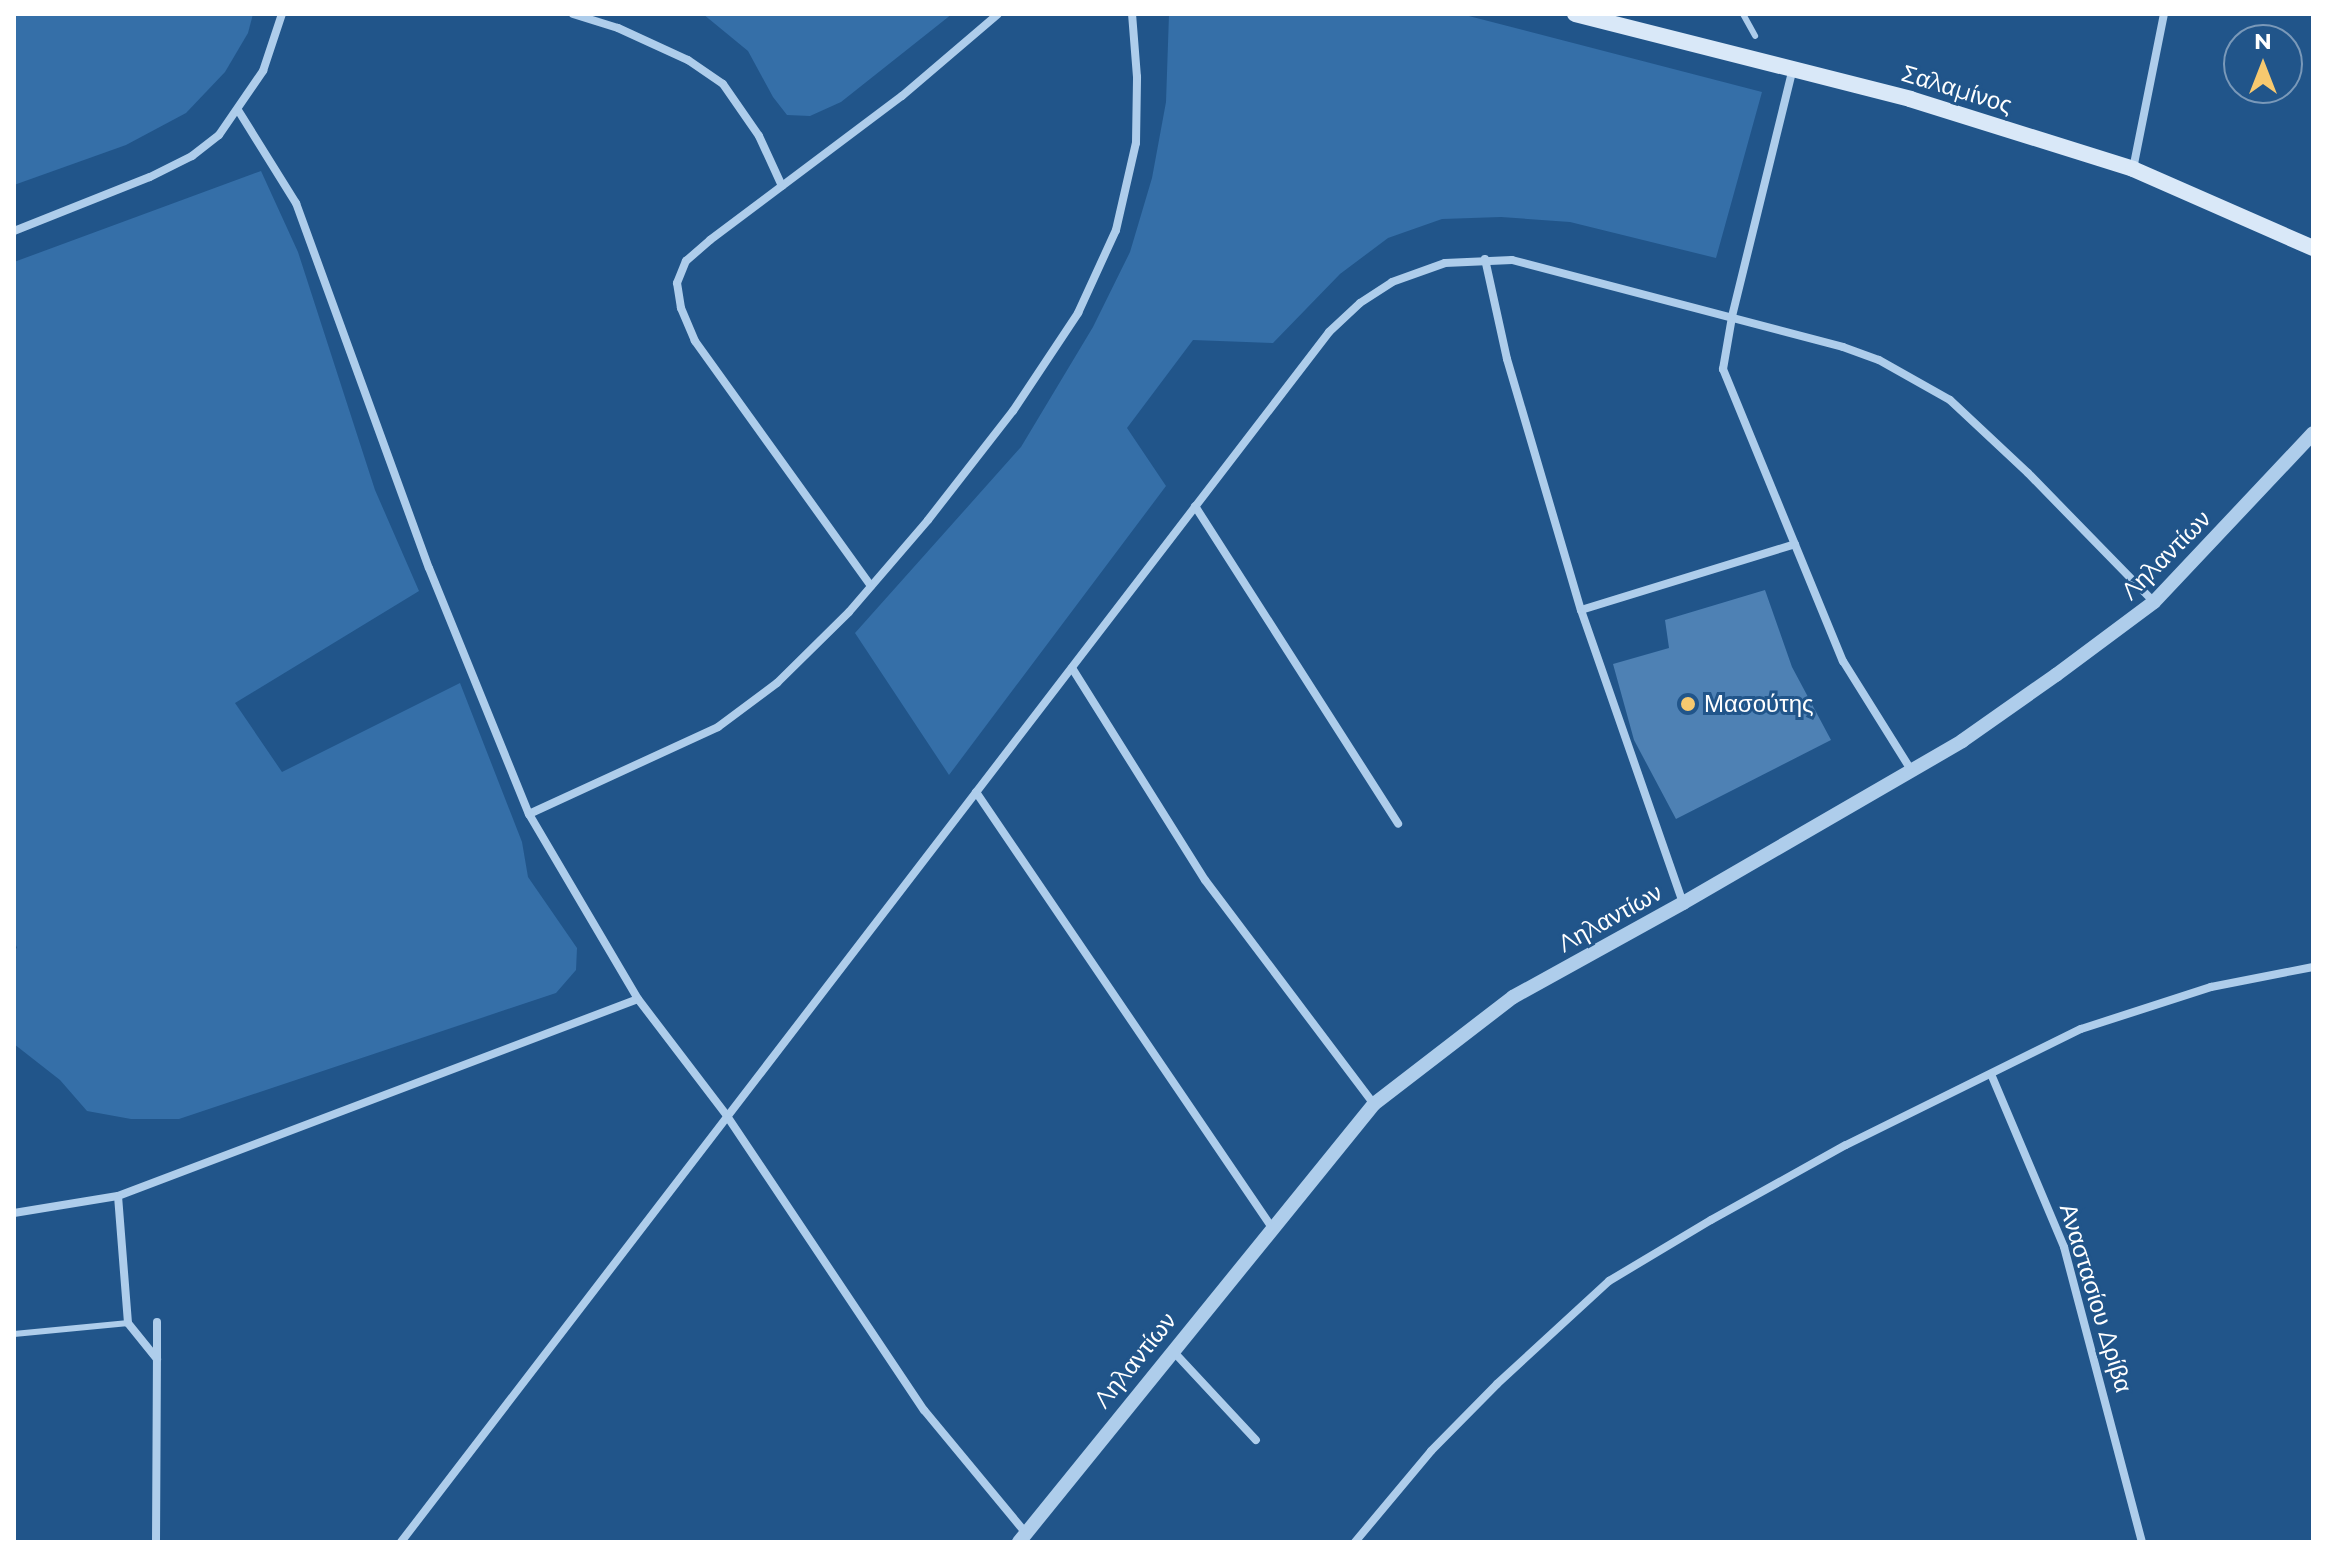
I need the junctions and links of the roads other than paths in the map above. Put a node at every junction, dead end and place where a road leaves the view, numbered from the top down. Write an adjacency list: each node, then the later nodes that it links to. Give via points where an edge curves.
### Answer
1 (282, 14): 10 (street, via 263,71)
2 (573, 14): 12 (street, via 688,60 723,84 759,136)
3 (998, 14): 12 (street, via 902,96)
4 (1132, 14): 20 (street, via 1136,143 1116,230 1091,285 1013,411)
5 (1575, 14): 9 (main road, Σαλαμίνος)
6 (1743, 14): 8 (lane)
7 (2164, 14): 11 (street)
8 (1755, 36)
9 (1793, 68): 11 (main road, Σαλαμίνος); 16 (street)
10 (238, 110): 13 (street, via 219,135 192,156); 26 (street, via 296,203 418,538)
11 (2133, 169): 14 (main road, Σαλαμίνος)
12 (782, 186): 20 (street, via 686,261 677,283 681,308 695,341)
13 (14, 231)
14 (2313, 248)
15 (1485, 259): 16 (street, via 1523,262); 18 (street, via 1418,271 1350,311); 22 (street, via 1507,359)
16 (1732, 317): 19 (street, via 1723,369); 21 (street, via 1855,351 1944,396)
17 (2313, 433): 21 (street, Ληλαντίων)
18 (1195, 506): 23 (street); 27 (street)
19 (1795, 544): 22 (street); 24 (street, via 1843,661)
20 (871, 586): 26 (street, via 777,683 718,727)
21 (2154, 602): 24 (street, Ληλαντίων, via 1962,741)
22 (1581, 610): 28 (street)
23 (1072, 668): 25 (street); 32 (street, via 1205,880)
24 (1911, 770): 28 (street, Ληλαντίων)
25 (976, 792): 33 (street); 36 (street)
26 (529, 814): 30 (street)
27 (1398, 824)
28 (1683, 903): 32 (street, Ληλαντίων, via 1513,997)
29 (2313, 967): 31 (street, via 2211,987 2081,1029)
30 (638, 999): 33 (street); 34 (street)
31 (1991, 1074): 46 (street, via 1846,1145 1609,1281 1431,1451); 47 (street, Αναστασίου Δρίβα, via 2064,1247)
32 (1374, 1104): 36 (street, Ληλαντίων)
33 (727, 1116): 43 (street, via 924,1410); 45 (street)
34 (118, 1196): 35 (street); 38 (street)
35 (14, 1213)
36 (1271, 1226): 40 (street, Ληλαντίων)
37 (157, 1322): 41 (street)
38 (128, 1323): 39 (lane); 41 (street)
39 (15, 1336)
40 (1172, 1350): 42 (street); 43 (street, Ληλαντίων)
41 (157, 1359): 44 (street)
42 (1256, 1440)
43 (1022, 1537)
44 (156, 1542)
45 (401, 1542)
46 (1355, 1542)
47 (2142, 1542)

